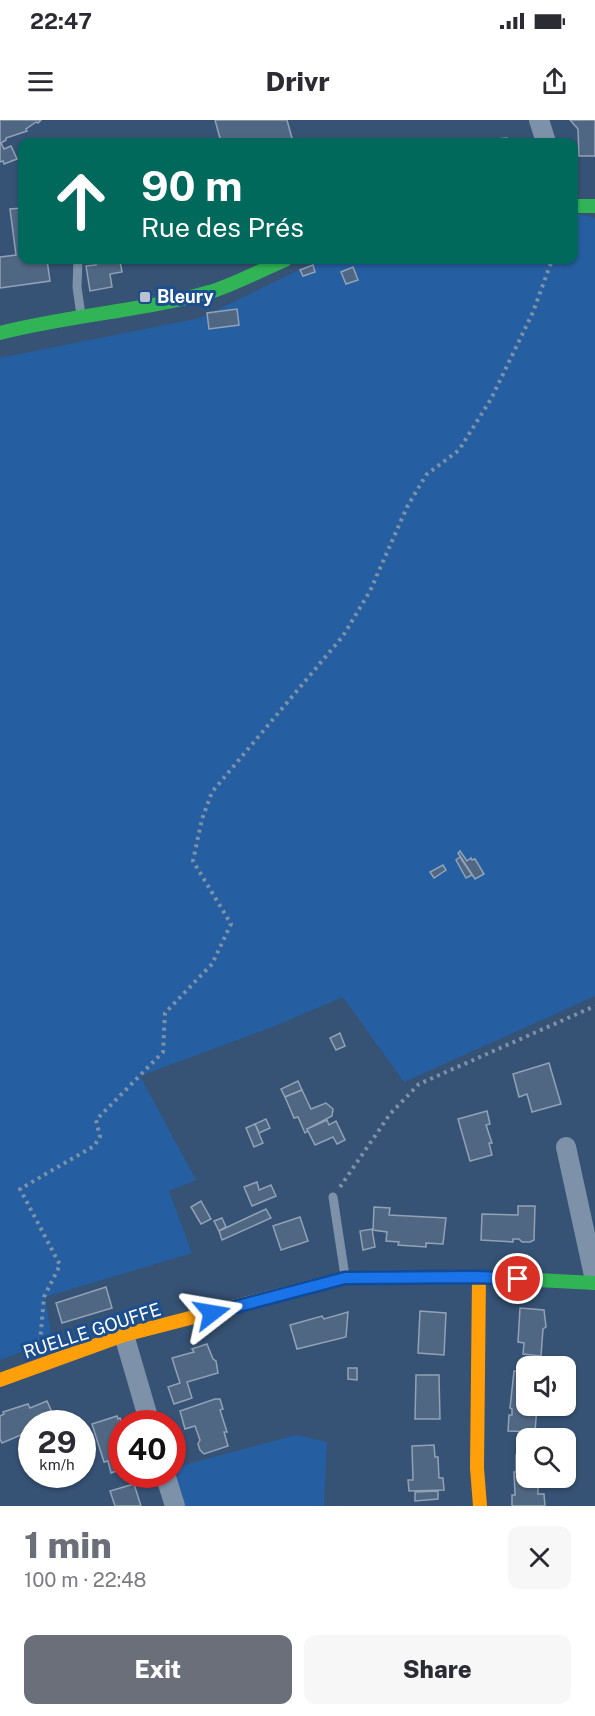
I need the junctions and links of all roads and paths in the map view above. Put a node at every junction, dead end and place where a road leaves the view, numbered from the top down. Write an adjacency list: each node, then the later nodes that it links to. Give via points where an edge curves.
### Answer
1 (539, 120): 2 (street)
2 (545, 138)
3 (578, 206): 4 (street)
4 (595, 206)
5 (79, 264): 8 (lane)
6 (275, 264): 8 (street, via 206,293)
7 (551, 264): 18 (path, via 533,312 491,399 459,450 426,475 348,628 212,792 193,861 231,924 212,963 165,1013 163,1052 96,1120 100,1137 94,1146 20,1189 60,1265 44,1297)
8 (82, 319): 9 (street, via 33,324); 10 (street)
9 (0, 333)
10 (0, 340)
11 (595, 1006): 13 (path, via 419,1084 390,1114)
12 (566, 1147): 16 (street)
13 (333, 1197): 15 (lane)
14 (478, 1277): 15 (street, RUELLE GOUFFE); 16 (street, RUELLE GOUFFE); 23 (street)
15 (345, 1278): 17 (street, RUELLE GOUFFE)
16 (595, 1282)
17 (124, 1335): 18 (street, RUELLE GOUFFE); 20 (street)
18 (38, 1367): 19 (street, RUELLE GOUFFE)
19 (0, 1380)
20 (146, 1410)
21 (169, 1488): 22 (street)
22 (174, 1506)
23 (480, 1506)

